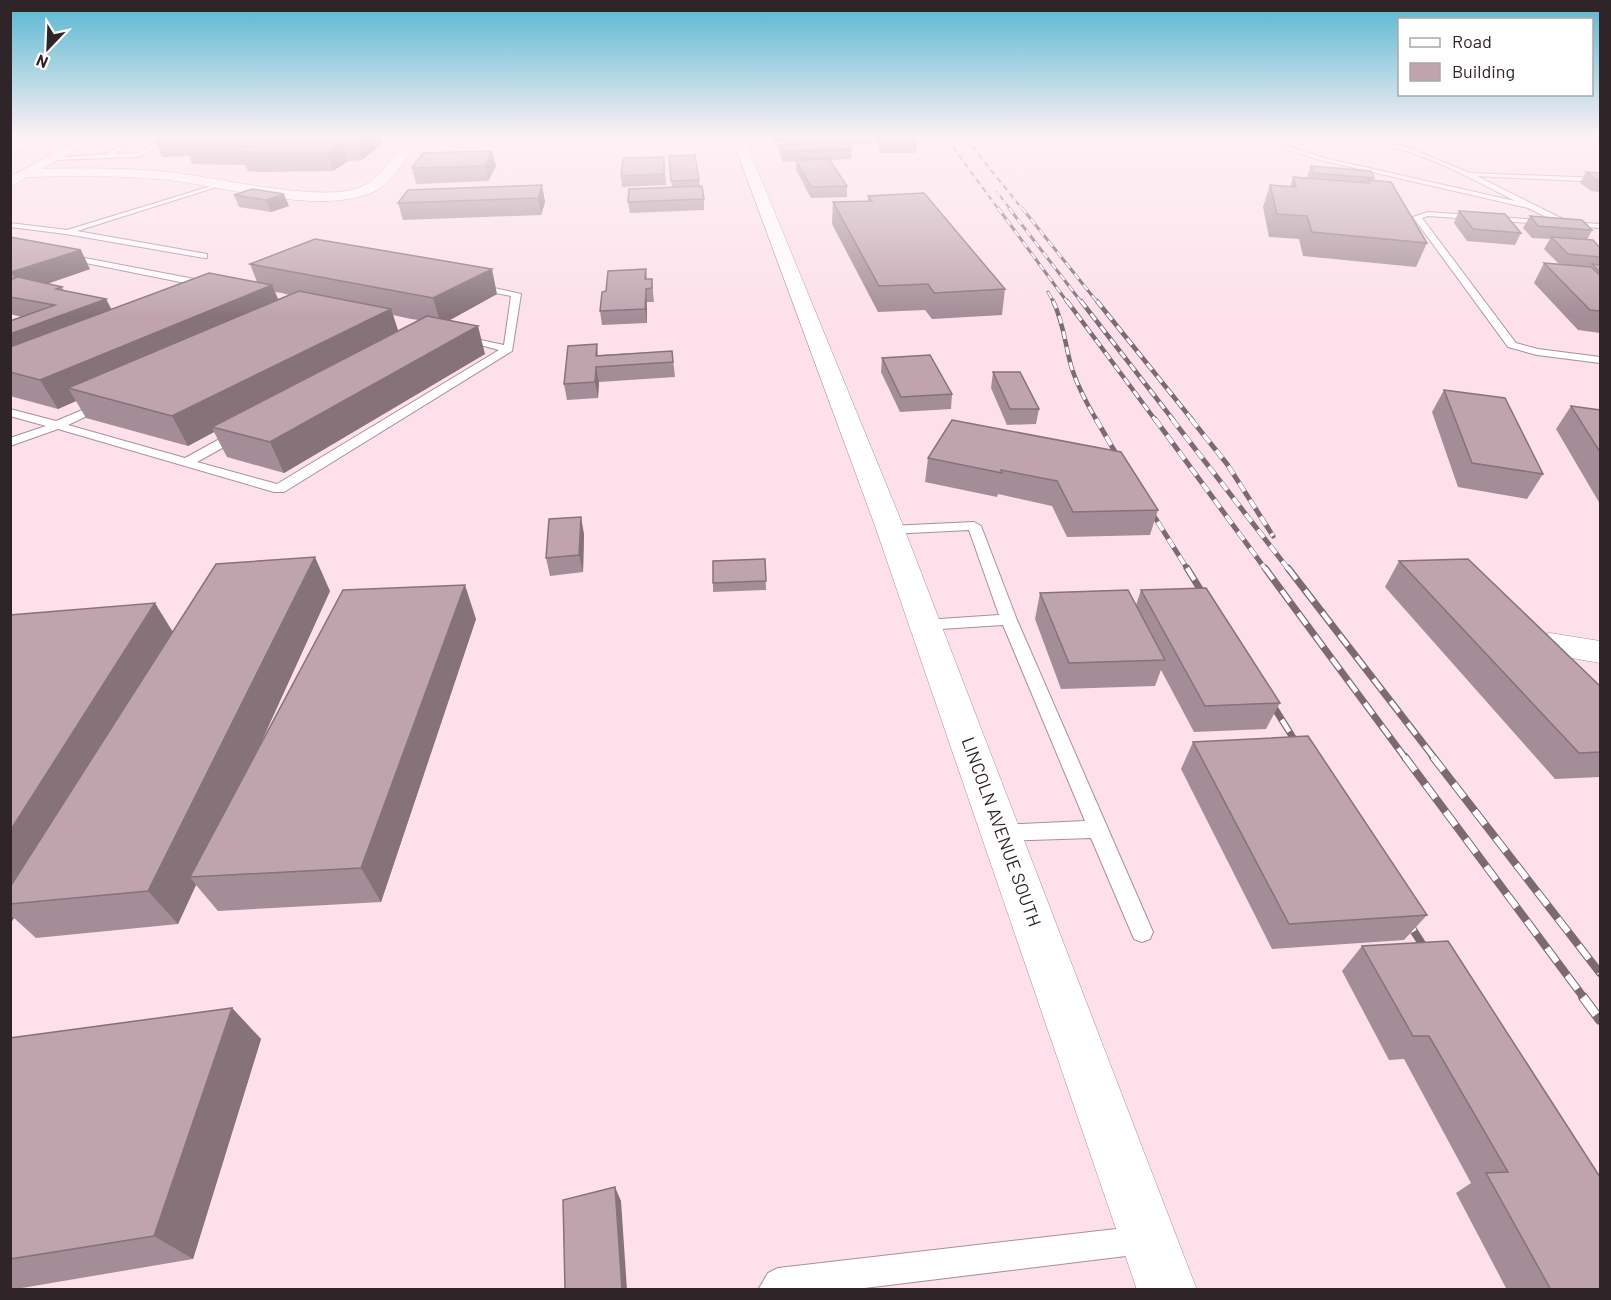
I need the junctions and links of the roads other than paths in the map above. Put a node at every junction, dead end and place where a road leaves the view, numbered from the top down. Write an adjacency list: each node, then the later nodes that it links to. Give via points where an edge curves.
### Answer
1 (185, 196): 9 (lane)
2 (761, 196): 26 (main road, LINCOLN AVENUE SOUTH)
3 (1481, 196): 5 (lane)
4 (1512, 196): 5 (lane)
5 (1526, 206): 6 (lane)
6 (1568, 224): 8 (lane); 17 (lane, via 1428,214 1417,217 1512,345)
7 (10, 225): 9 (lane)
8 (1596, 226): 10 (lane)
9 (66, 232): 12 (lane)
10 (1600, 234)
11 (58, 255): 14 (lane, via 212,285)
12 (204, 256)
13 (460, 284): 16 (lane, via 516,294)
14 (191, 294)
15 (452, 337): 16 (lane)
16 (508, 349): 25 (lane, via 279,489)
17 (1600, 360)
18 (110, 402): 20 (lane)
19 (10, 412): 20 (lane)
20 (56, 426): 22 (lane); 25 (lane)
21 (246, 430): 25 (lane)
22 (39, 433): 23 (lane); 24 (lane, via 36,440)
23 (10, 442)
24 (10, 452)
25 (185, 463)
26 (890, 530): 27 (lane, via 974,526); 28 (main road, LINCOLN AVENUE SOUTH)
27 (1009, 620): 28 (lane); 31 (lane)
28 (925, 625): 32 (main road, LINCOLN AVENUE SOUTH)
29 (1550, 644): 30 (main road)
30 (1592, 665)
31 (1098, 829): 32 (lane); 33 (lane)
32 (1001, 833): 34 (main road, LINCOLN AVENUE SOUTH)
33 (1142, 932)
34 (1148, 1239): 35 (lane, via 778,1283); 36 (main road, LINCOLN AVENUE SOUTH)
35 (774, 1290)
36 (1167, 1290)

